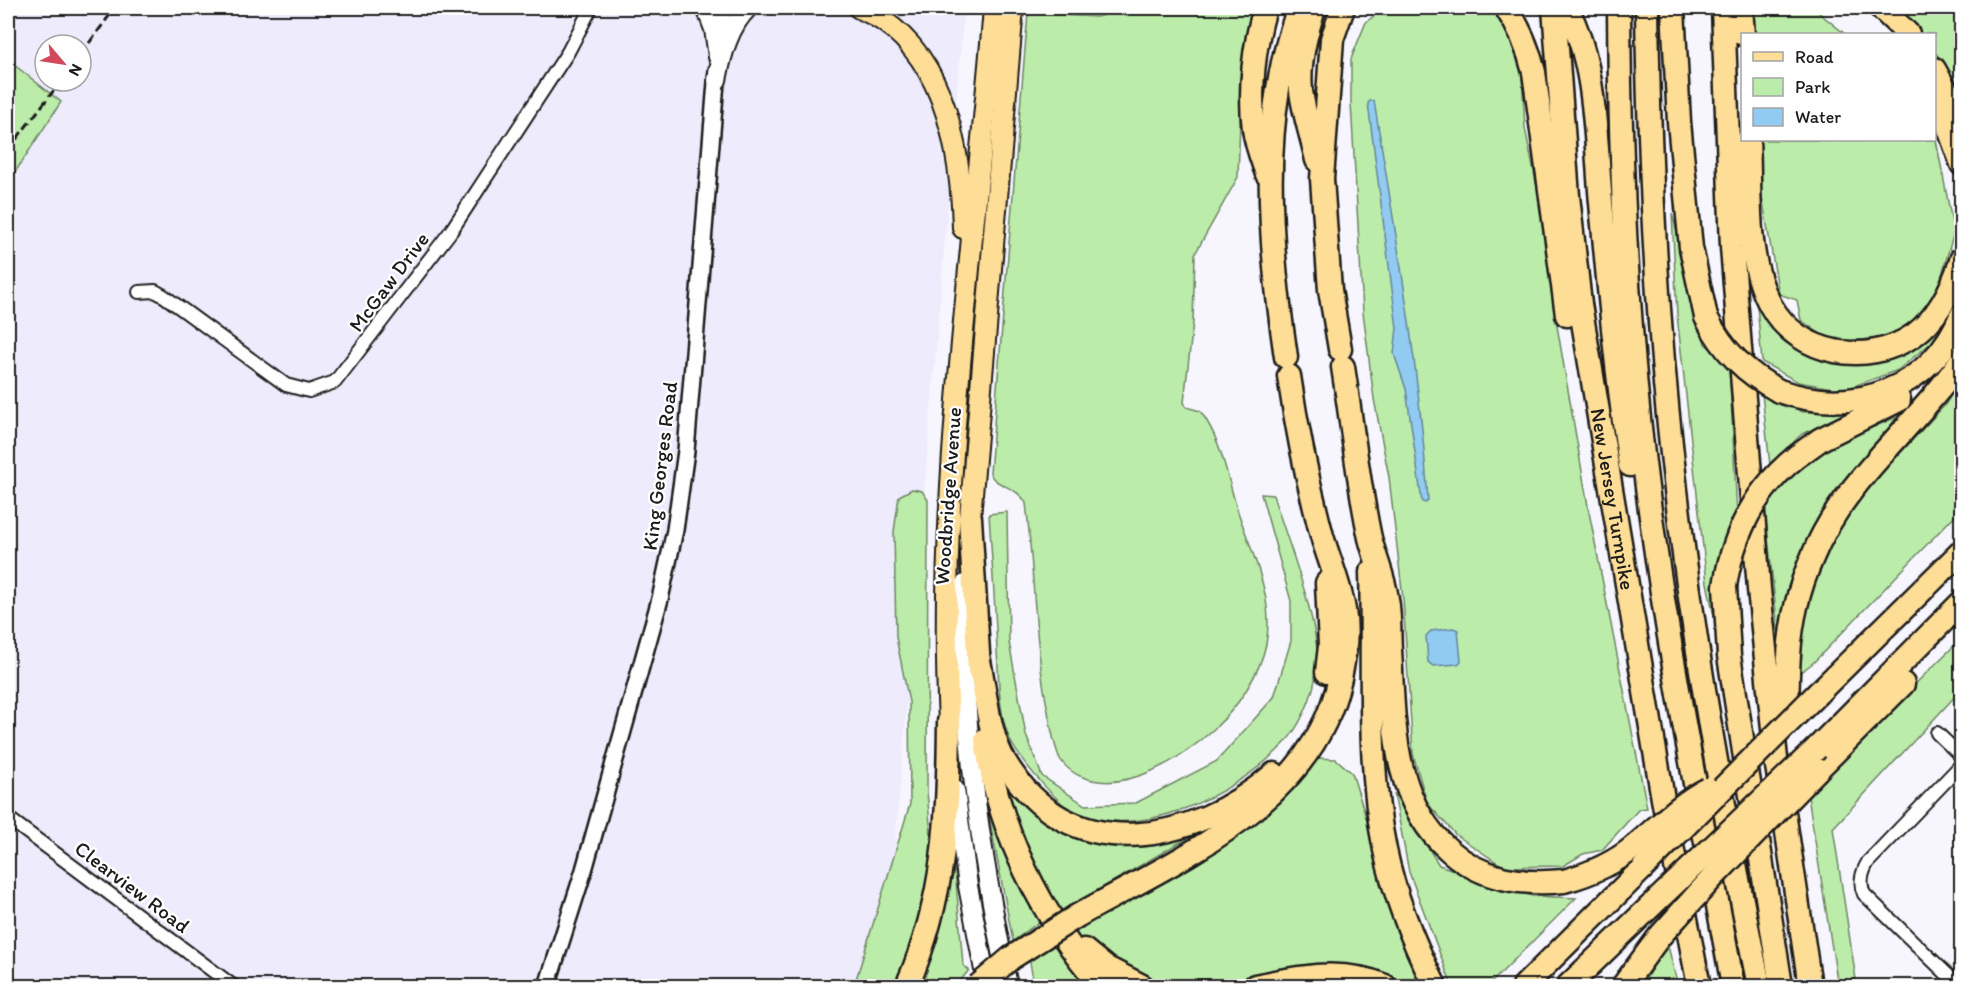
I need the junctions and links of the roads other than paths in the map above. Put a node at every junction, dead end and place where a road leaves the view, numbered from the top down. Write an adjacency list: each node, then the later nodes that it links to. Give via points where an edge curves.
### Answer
1 (591, 8): 40 (street, McGaw Drive, via 568,52 451,231 335,382 309,391 286,385 164,296 155,291)
2 (706, 8): 29 (main road)
3 (723, 8): 29 (street, King Georges Road)
4 (748, 8): 31 (main road, via 728,40)
5 (859, 8): 43 (main road, via 884,21 912,46 933,79 951,128 962,195)
6 (994, 8): 27 (main road, Woodbridge Avenue)
7 (1014, 8): 27 (main road, Woodbridge Avenue)
8 (1265, 8): 38 (highway, via 1256,44 1254,127)
9 (1287, 8): 33 (highway, via 1273,57 1271,86)
10 (1299, 8): 33 (highway, via 1285,53)
11 (1314, 8): 37 (highway, via 1302,58 1301,92)
12 (1343, 8): 28 (highway, via 1332,39)
13 (1360, 8): 28 (highway)
14 (1506, 8): 46 (highway, via 1528,47 1534,72 1576,374 1598,488)
15 (1554, 8): 46 (highway, New Jersey Turnpike, via 1579,294)
16 (1567, 8): 52 (highway, via 1585,52 1589,74 1614,341 1636,511 1654,604)
17 (1618, 8): 52 (highway, New Jersey Turnpike, via 1624,230 1633,346 1644,464)
18 (1647, 8): 78 (highway, via 1653,226 1673,464 1714,749)
19 (1673, 8): 41 (highway, bridge, via 1691,248 1706,317 1730,355 1745,370 1779,391 1821,402 1843,402 1889,390 1912,378 1939,353)
20 (1723, 8): 57 (highway, via 1732,247)
21 (1741, 8): 24 (highway)
22 (1864, 8): 25 (highway)
23 (1881, 8): 26 (highway)
24 (1743, 33)
25 (1889, 33)
26 (1907, 33)
27 (1001, 35): 43 (main road, Woodbridge Avenue); 45 (main road, Woodbridge Avenue)
28 (1332, 56): 37 (highway)
29 (718, 57): 31 (street, King Georges Road)
30 (1936, 71): 34 (highway)
31 (717, 80): 63 (street, King Georges Road, via 686,451 675,530 658,606 585,870)
32 (1936, 101): 36 (highway)
33 (1276, 115): 38 (highway)
34 (1962, 118)
35 (1748, 141): 39 (highway, via 1758,270 1771,307 1799,338 1847,353 1896,345 1930,320 1954,283)
36 (1962, 164)
37 (1322, 179): 47 (highway, via 1330,290)
38 (1271, 188): 48 (highway, via 1274,263 1287,367 1298,436)
39 (1962, 258)
40 (139, 292)
41 (1962, 314)
42 (1962, 338): 79 (highway, bridge, via 1919,388 1821,439 1780,470 1750,509 1732,551 1725,586 1729,656)
43 (963, 345): 54 (main road, Woodbridge Avenue, via 945,614)
44 (1962, 359): 57 (highway, via 1933,399 1842,501 1816,549 1793,620 1786,715)
45 (970, 518): 53 (highway); 67 (main road, Woodbridge Avenue, via 964,615 968,720 980,827)
46 (1616, 526): 76 (highway, New Jersey Turnpike)
47 (1370, 537): 59 (highway, bridge, via 1388,600 1399,758 1406,789 1415,810 1442,845 1476,869 1522,882 1564,881 1583,876 1617,858 1692,797); 72 (highway, via 1375,770 1384,848 1402,914)
48 (1324, 542): 53 (highway, via 1329,656 1326,687 1304,739 1285,764 1258,787 1233,803 1178,827 1123,837 1102,834 1066,822 1038,802 1005,762 995,741); 65 (highway, bridge, via 1344,608 1347,632 1337,692 1310,750 1263,802 1235,824 1077,916 1011,958)
49 (1962, 551): 59 (highway, bridge)
50 (1962, 602): 51 (highway)
51 (1920, 646): 74 (highway, bridge); 75 (highway, bridge, via 1911,676 1714,876 1659,937)
52 (1671, 647): 77 (highway, New Jersey Turnpike)
53 (978, 656): 61 (highway, via 988,755 999,807)
54 (949, 722): 64 (highway, via 948,819 940,878 929,926); 66 (main road, Woodbridge Avenue, via 963,852)
55 (1937, 733): 56 (street)
56 (1962, 757)
57 (1776, 759): 80 (highway)
58 (1962, 764): 81 (street, via 1868,862 1861,887)
59 (1731, 778): 73 (highway, bridge)
60 (8, 818): 62 (street, Clearview Road)
61 (1046, 906): 68 (highway, via 1071,950); 69 (highway, via 1087,954)
62 (233, 987)
63 (547, 987)
64 (907, 987)
65 (978, 987)
66 (987, 987)
67 (1008, 987)
68 (1102, 987)
69 (1142, 987)
70 (1255, 987): 71 (highway, via 1325,975)
71 (1385, 987)
72 (1435, 987)
73 (1524, 987)
74 (1568, 987)
75 (1623, 987)
76 (1699, 987)
77 (1733, 987)
78 (1759, 987)
79 (1781, 987)
80 (1810, 987)
81 (1959, 987)

